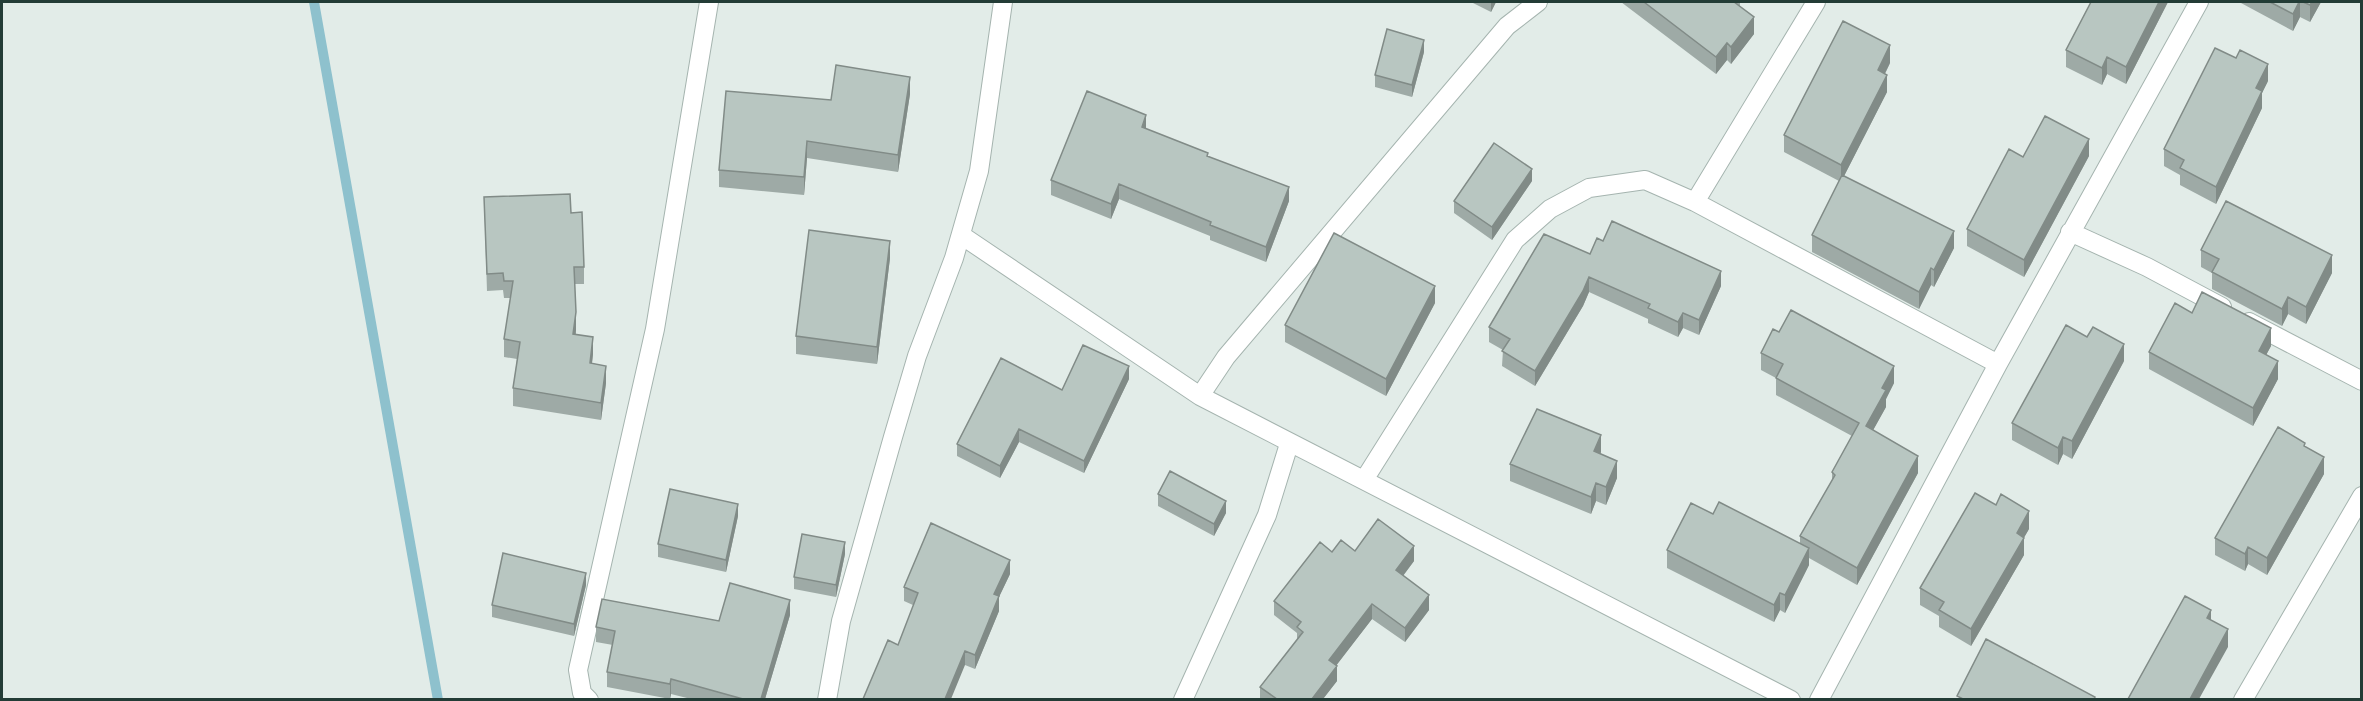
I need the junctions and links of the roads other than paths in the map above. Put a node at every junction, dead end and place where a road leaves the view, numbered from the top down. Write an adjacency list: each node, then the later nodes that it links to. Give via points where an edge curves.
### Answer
1 (709, 2): 15 (street, via 655,329 578,670 582,693)
2 (1003, 2): 8 (street, via 979,171)
3 (1538, 2): 11 (street, via 1507,26 1226,357)
4 (1816, 2): 6 (street)
5 (2199, 2): 7 (street)
6 (1695, 202): 9 (street); 13 (street, via 1645,180 1589,188 1550,209 1515,240)
7 (2070, 232): 9 (street); 10 (street, via 2147,267)
8 (961, 236): 11 (street); 16 (street, via 917,356 893,437 841,621)
9 (1998, 364): 19 (street)
10 (2361, 381)
11 (1200, 396): 12 (street)
12 (1289, 444): 13 (street); 17 (street, via 1267,515)
13 (1364, 480): 18 (street)
14 (2361, 496): 20 (street)
15 (589, 699)
16 (827, 699)
17 (1183, 699)
18 (1791, 699)
19 (1819, 699)
20 (2243, 699)

